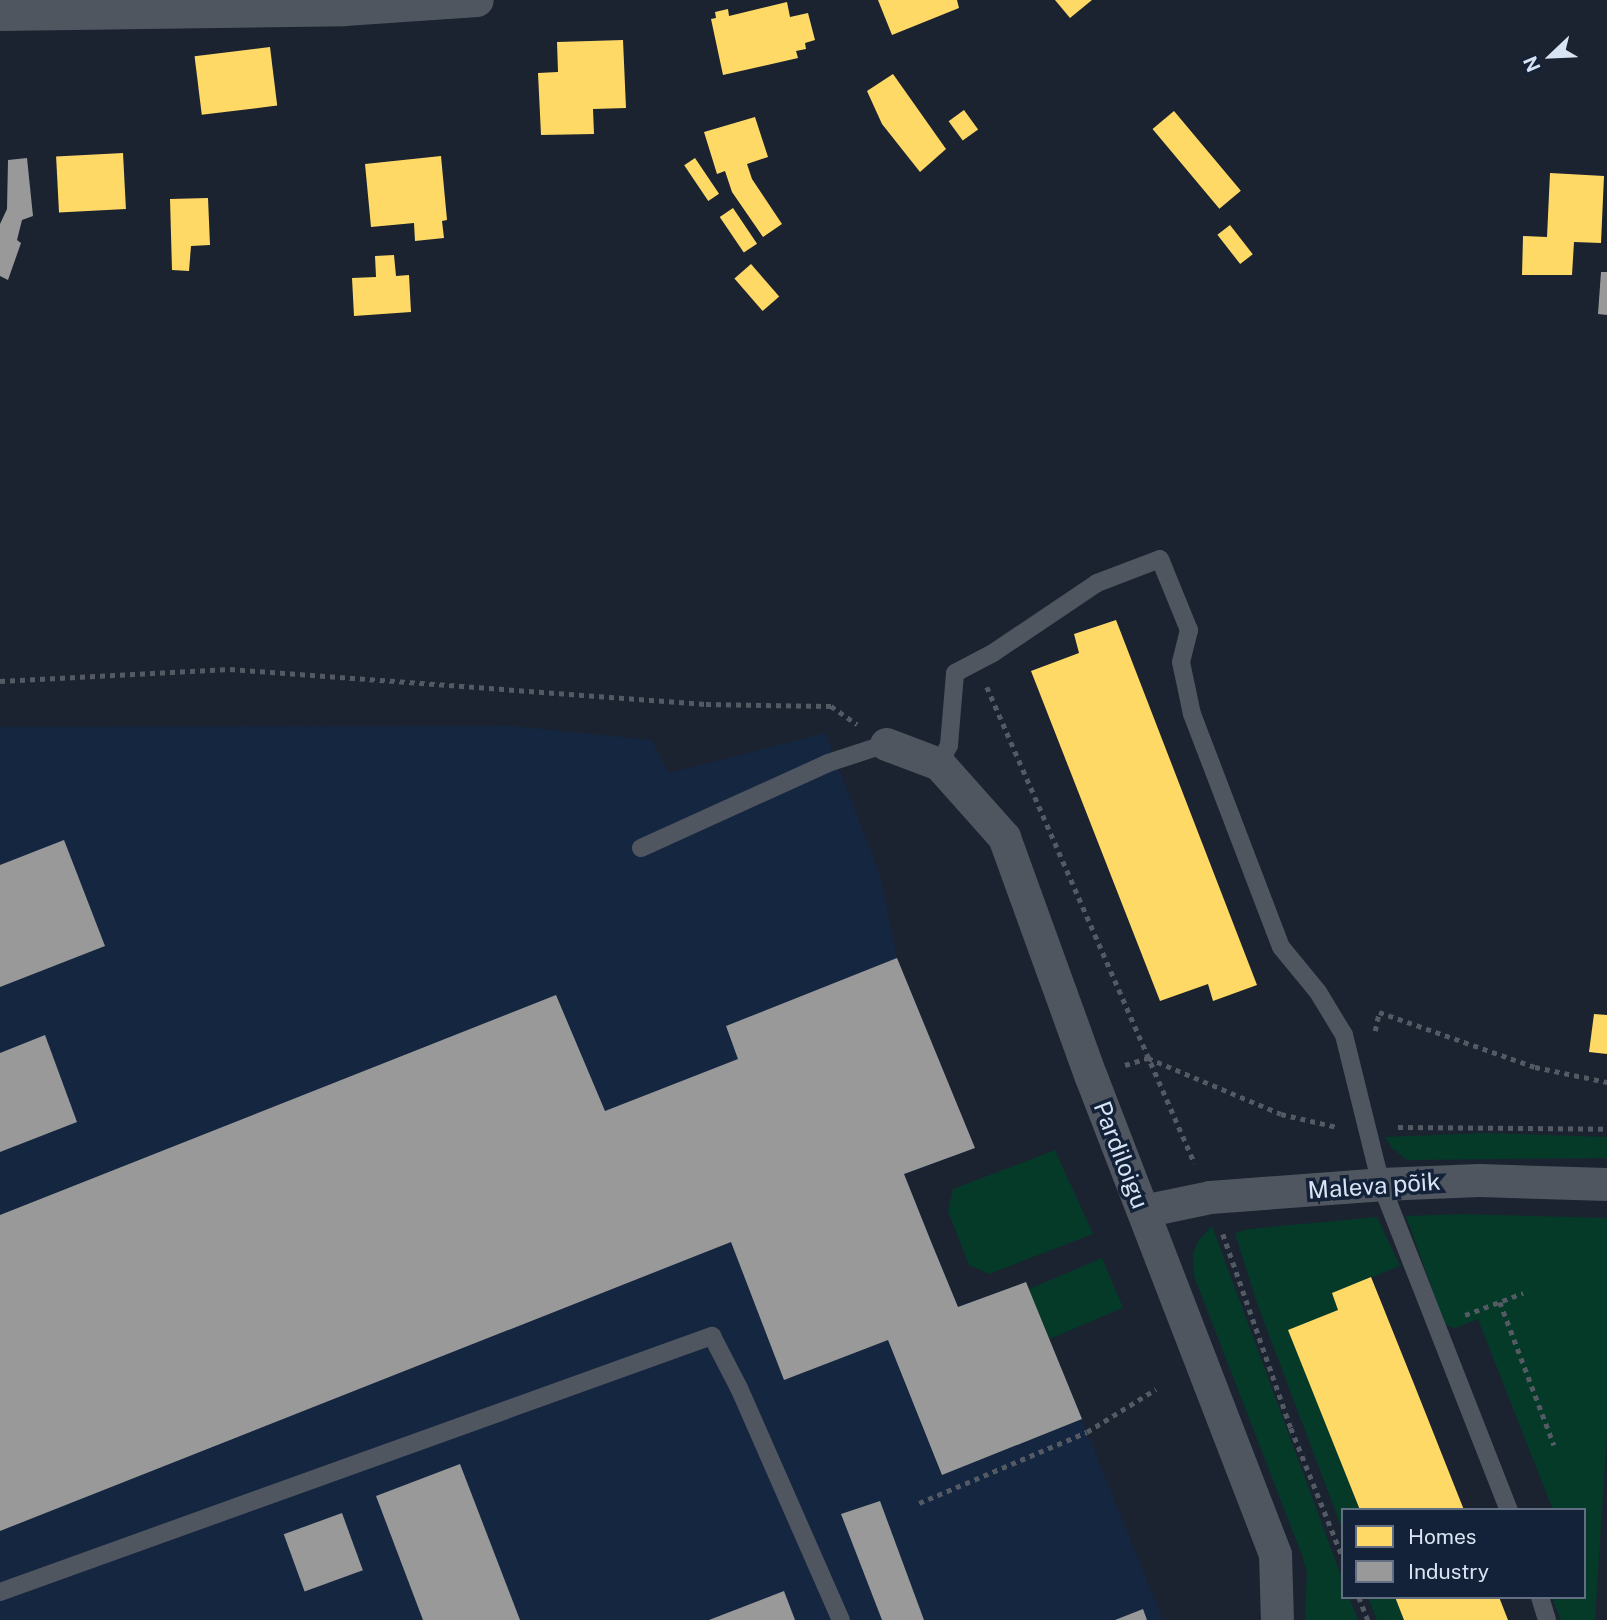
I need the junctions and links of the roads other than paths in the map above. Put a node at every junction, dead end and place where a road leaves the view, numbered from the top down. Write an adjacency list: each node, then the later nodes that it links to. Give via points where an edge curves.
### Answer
1 (477, 0): 2 (street, via 344,9)
2 (0, 14)
3 (886, 744): 4 (street, Pardiloigu); 5 (lane, via 828,763)
4 (939, 764): 6 (lane, via 949,745 955,673 1097,583 1160,559 1189,630 1181,662 1192,714 1281,947 1318,992 1343,1035); 8 (street, Pardiloigu, via 1004,837)
5 (641, 848)
6 (1381, 1184): 7 (street, Maleva põik, via 1479,1180); 8 (street, Maleva põik, via 1210,1198); 9 (lane)
7 (1607, 1184)
8 (1143, 1211): 13 (street, Pardiloigu, via 1275,1554)
9 (1507, 1508)
10 (0, 1592): 12 (lane, via 712,1336)
11 (1541, 1599): 14 (lane)
12 (841, 1620)
13 (1277, 1620)
14 (1547, 1620)

